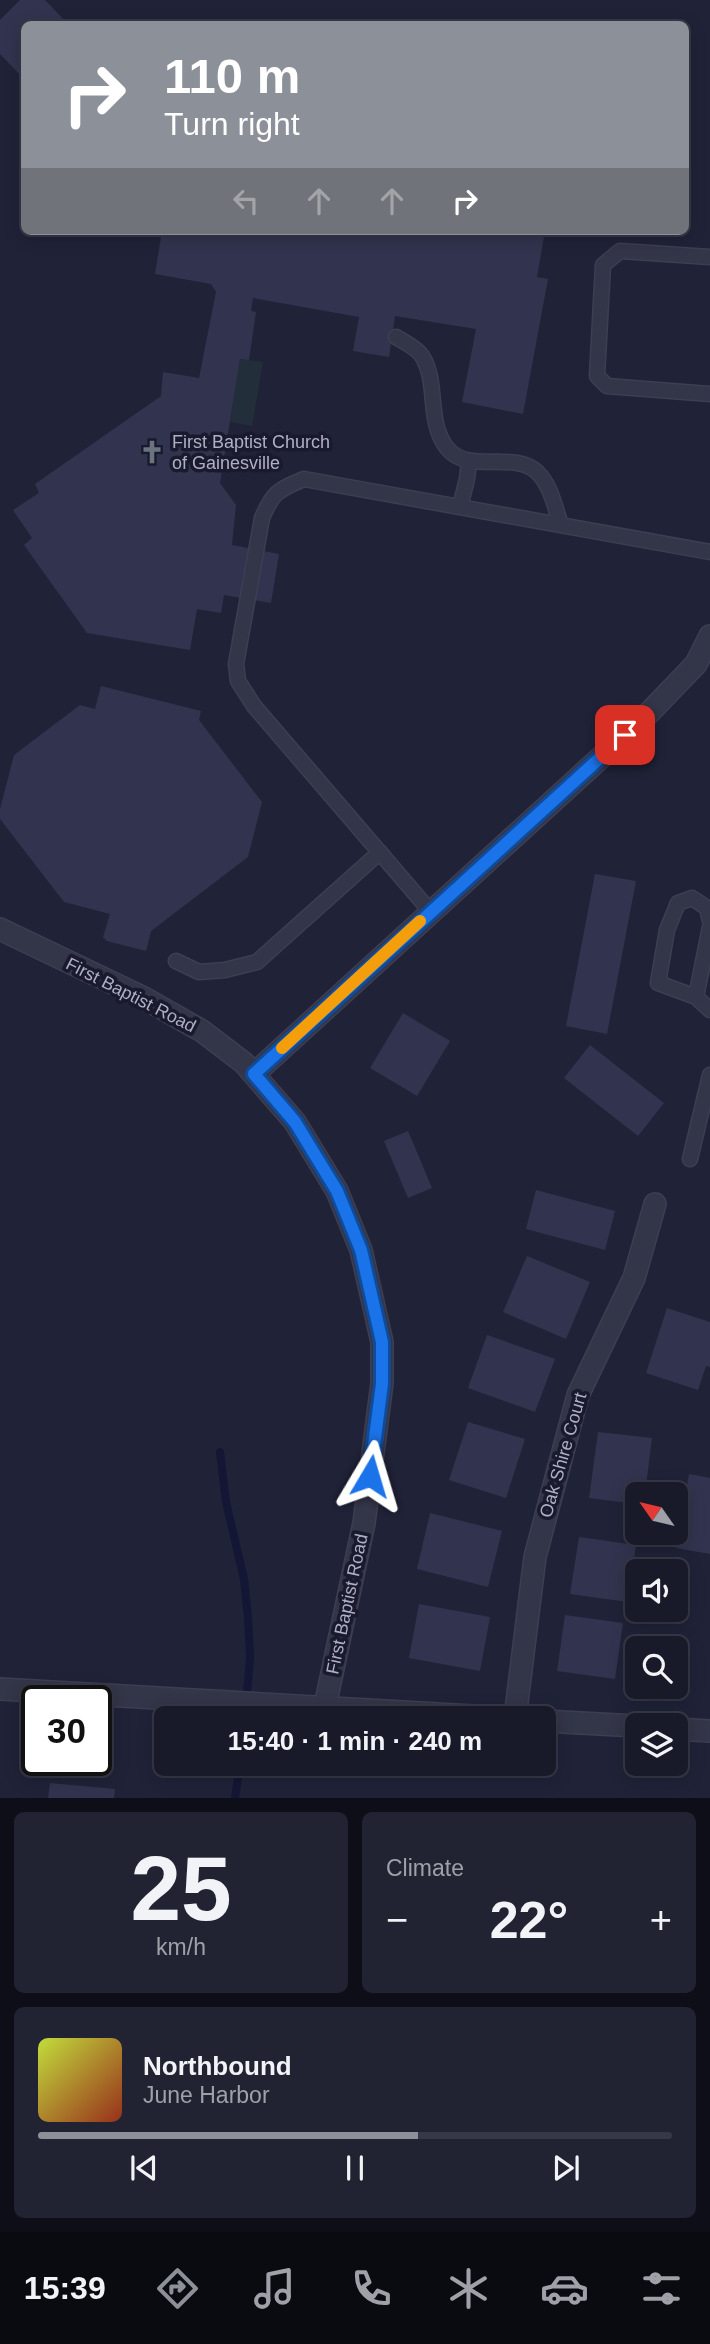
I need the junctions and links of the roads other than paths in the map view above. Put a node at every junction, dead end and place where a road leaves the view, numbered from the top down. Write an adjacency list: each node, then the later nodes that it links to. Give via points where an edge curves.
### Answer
1 (710, 257): 3 (lane, via 620,251 603,265 597,376 607,386)
2 (396, 337): 4 (lane, via 421,353 429,373 435,422 447,449)
3 (710, 394)
4 (469, 461): 5 (lane); 6 (lane, via 513,461 536,471 548,487)
5 (460, 507): 6 (lane); 9 (lane, via 304,479 271,497 262,518 236,664 238,681 254,706)
6 (561, 525): 7 (lane)
7 (710, 552)
8 (710, 636): 10 (street, via 696,664 645,718)
9 (380, 852): 10 (lane); 14 (lane, via 257,962 200,972)
10 (431, 912): 17 (street)
11 (710, 921): 15 (lane, via 707,908 692,898 678,903 667,930 657,983)
12 (710, 927): 15 (lane)
13 (0, 929): 17 (street, First Baptist Road, via 202,1031)
14 (176, 961)
15 (696, 998): 16 (lane)
16 (710, 1010)
17 (254, 1074): 22 (street, First Baptist Road, via 295,1122 337,1191 361,1250 382,1342 382,1384 364,1522)
18 (710, 1074): 19 (lane)
19 (690, 1159)
20 (654, 1203): 23 (street, Oak Shire Court, via 634,1278 578,1395 538,1543)
21 (0, 1689): 22 (street)
22 (325, 1706)
23 (517, 1706)
24 (556, 1722): 25 (street)
25 (625, 1725)
26 (688, 1730): 27 (street)
27 (710, 1731)

